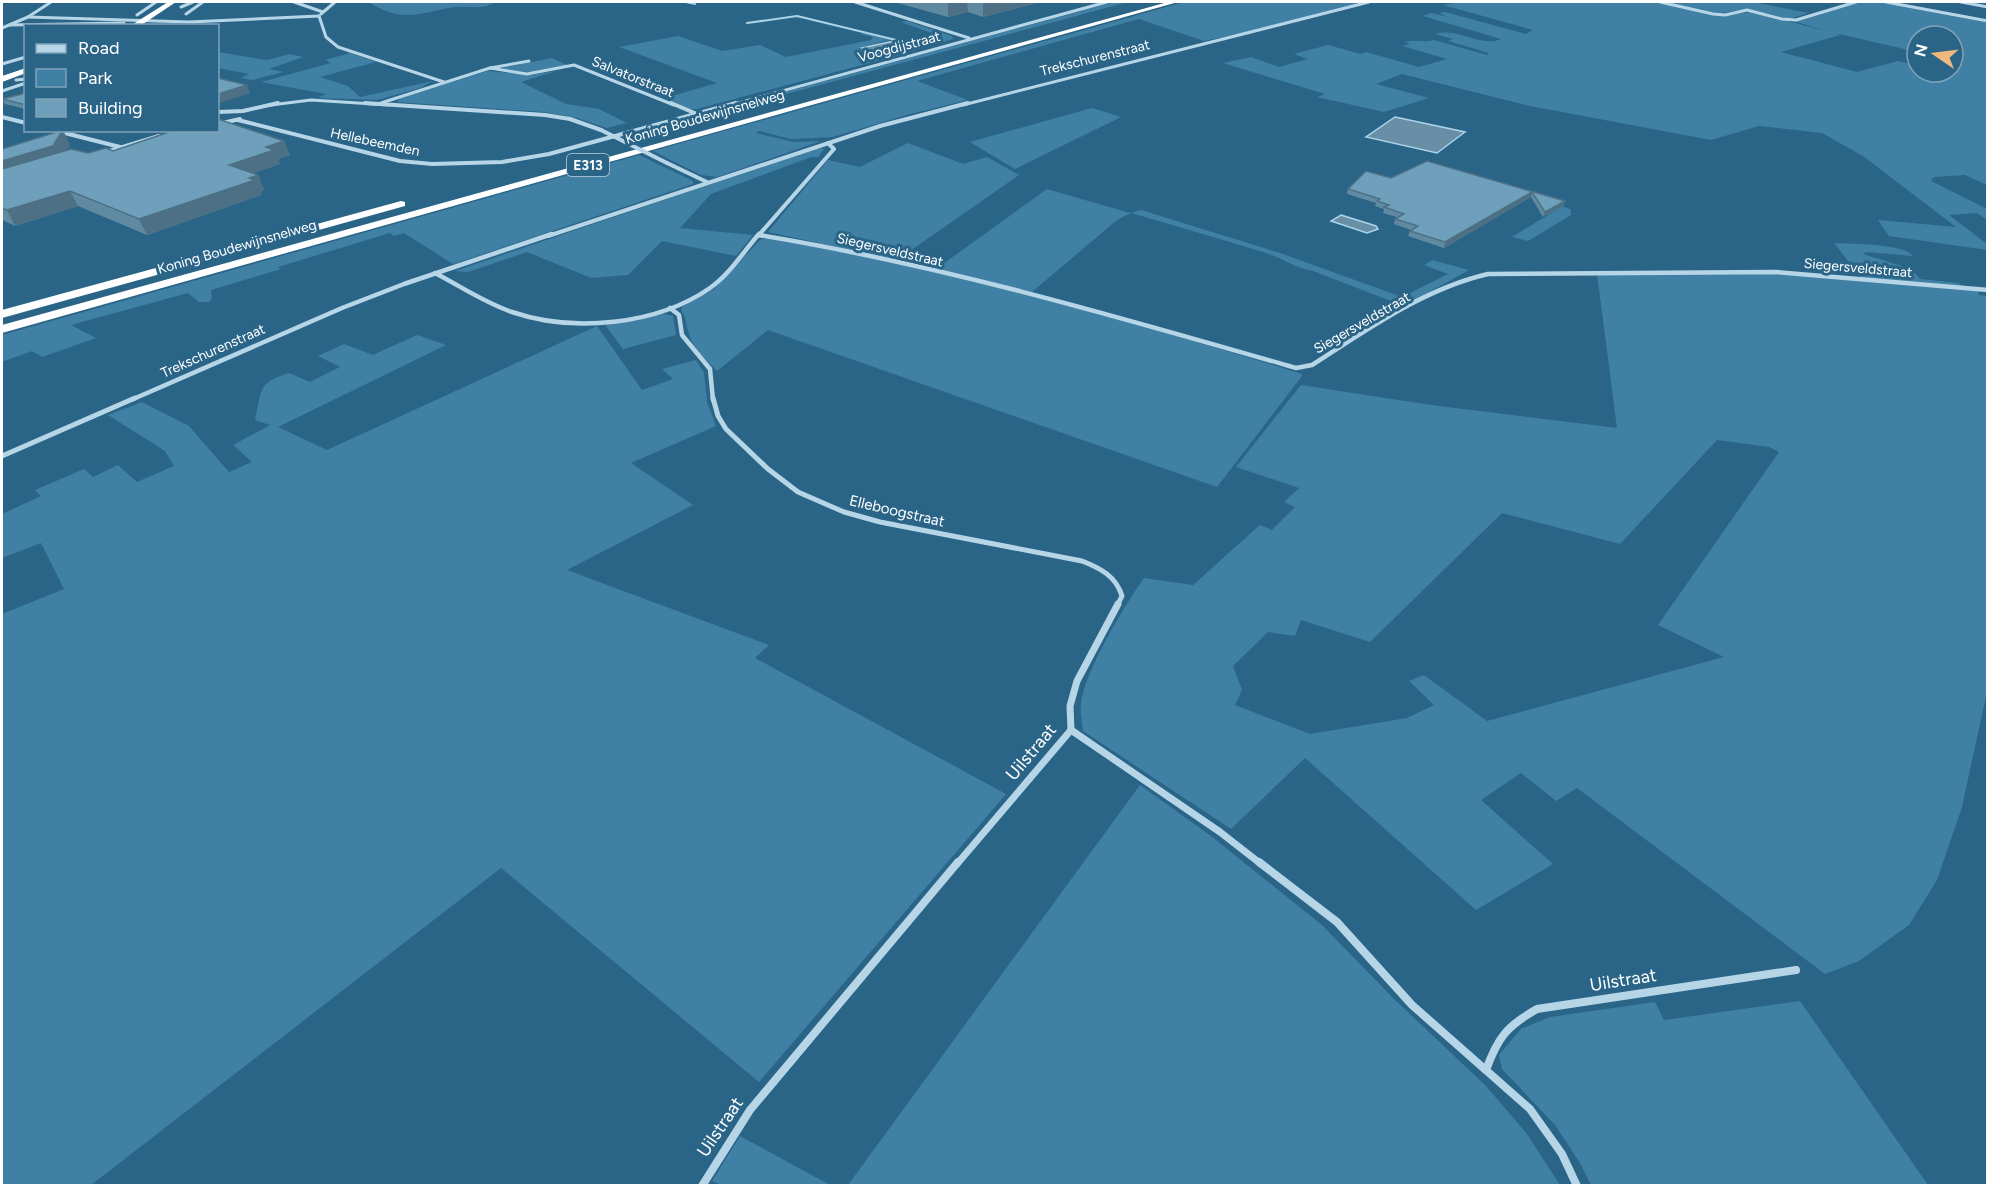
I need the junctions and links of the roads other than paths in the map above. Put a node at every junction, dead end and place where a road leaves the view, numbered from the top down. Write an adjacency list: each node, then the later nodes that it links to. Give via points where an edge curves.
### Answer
1 (51, 2): 22 (street)
2 (156, 2): 25 (street)
3 (172, 2): 25 (highway)
4 (193, 2): 17 (street)
5 (203, 2): 20 (street)
6 (294, 2): 19 (street)
7 (336, 2): 19 (street)
8 (855, 2): 31 (street)
9 (1107, 2): 31 (street, Voogdijstraat)
10 (1141, 2): 55 (highway, Koning Boudewijnsnelweg / E313)
11 (1174, 2): 63 (highway, Koning Boudewijnsnelweg / E313)
12 (1369, 2): 52 (street, Trekschurenstraat, via 918,116)
13 (1660, 2): 14 (street, via 1713,14 1747,10 1796,20)
14 (1856, 2)
15 (1886, 2): 24 (street)
16 (1961, 2): 18 (street)
17 (184, 4): 25 (highway)
18 (1988, 7)
19 (322, 12): 21 (street)
20 (186, 14)
21 (319, 16): 25 (street); 39 (street, via 326,37 338,47)
22 (28, 17): 23 (street); 28 (street)
23 (118, 19): 25 (street); 26 (street)
24 (1988, 21)
25 (143, 22): 27 (street)
26 (110, 24)
27 (120, 24)
28 (10, 25): 29 (street); 30 (street)
29 (24, 25)
30 (2, 28)
31 (970, 38): 45 (street, Voogdijstraat)
32 (24, 58): 34 (street)
33 (529, 61): 35 (street, Salvatorstraat)
34 (2, 64)
35 (489, 68): 39 (street, Salvatorstraat); 45 (street, Salvatorstraat, via 527,74 574,65)
36 (24, 71): 37 (highway)
37 (2, 79)
38 (23, 80): 40 (highway); 41 (street)
39 (444, 82): 42 (street, Salvatorstraat)
40 (2, 85)
41 (2, 91)
42 (377, 104): 43 (street, via 292,101); 56 (street, bridge, via 570,119)
43 (243, 111): 44 (street); 47 (street, via 246,114)
44 (219, 112)
45 (698, 114): 47 (street, Hellebeemden, via 549,154 457,165 400,161)
46 (2, 117): 48 (street)
47 (238, 120): 49 (street, Hellebeemden)
48 (24, 122)
49 (219, 124)
50 (61, 132): 53 (street)
51 (166, 134): 53 (street)
52 (828, 143): 56 (street, Trekschurenstraat); 58 (street, via 834,149)
53 (120, 147): 54 (street)
54 (99, 154)
55 (531, 169)
56 (708, 182): 59 (street, Trekschurenstraat)
57 (416, 200): 62 (highway, Koning Boudewijnsnelweg)
58 (759, 235): 60 (street, Siegersveldstraat, via 826,246 1077,305 1296,368 1312,365 1410,306 1479,275 1767,272); 61 (street, via 715,283)
59 (435, 273): 61 (street, via 519,315 549,320 599,321); 64 (street, Trekschurenstraat, via 342,308)
60 (1988, 290)
61 (670, 308): 65 (street, Elleboogstraat, via 679,315 682,335 710,369 713,400 726,429 798,492 880,522 1074,558 1094,564 1113,578 1122,596 1077,681 1070,706)
62 (2, 314)
63 (2, 328)
64 (2, 456)
65 (1071, 730): 67 (street, Uilstraat, via 1220,832 1337,922 1412,1005); 68 (street, Uilstraat, via 786,1065 750,1110)
66 (1796, 970): 67 (street, Uilstraat, via 1537,1010 1509,1024 1497,1040)
67 (1486, 1070): 69 (street, Uilstraat, via 1530,1109 1562,1154)
68 (702, 1185)
69 (1577, 1185)

